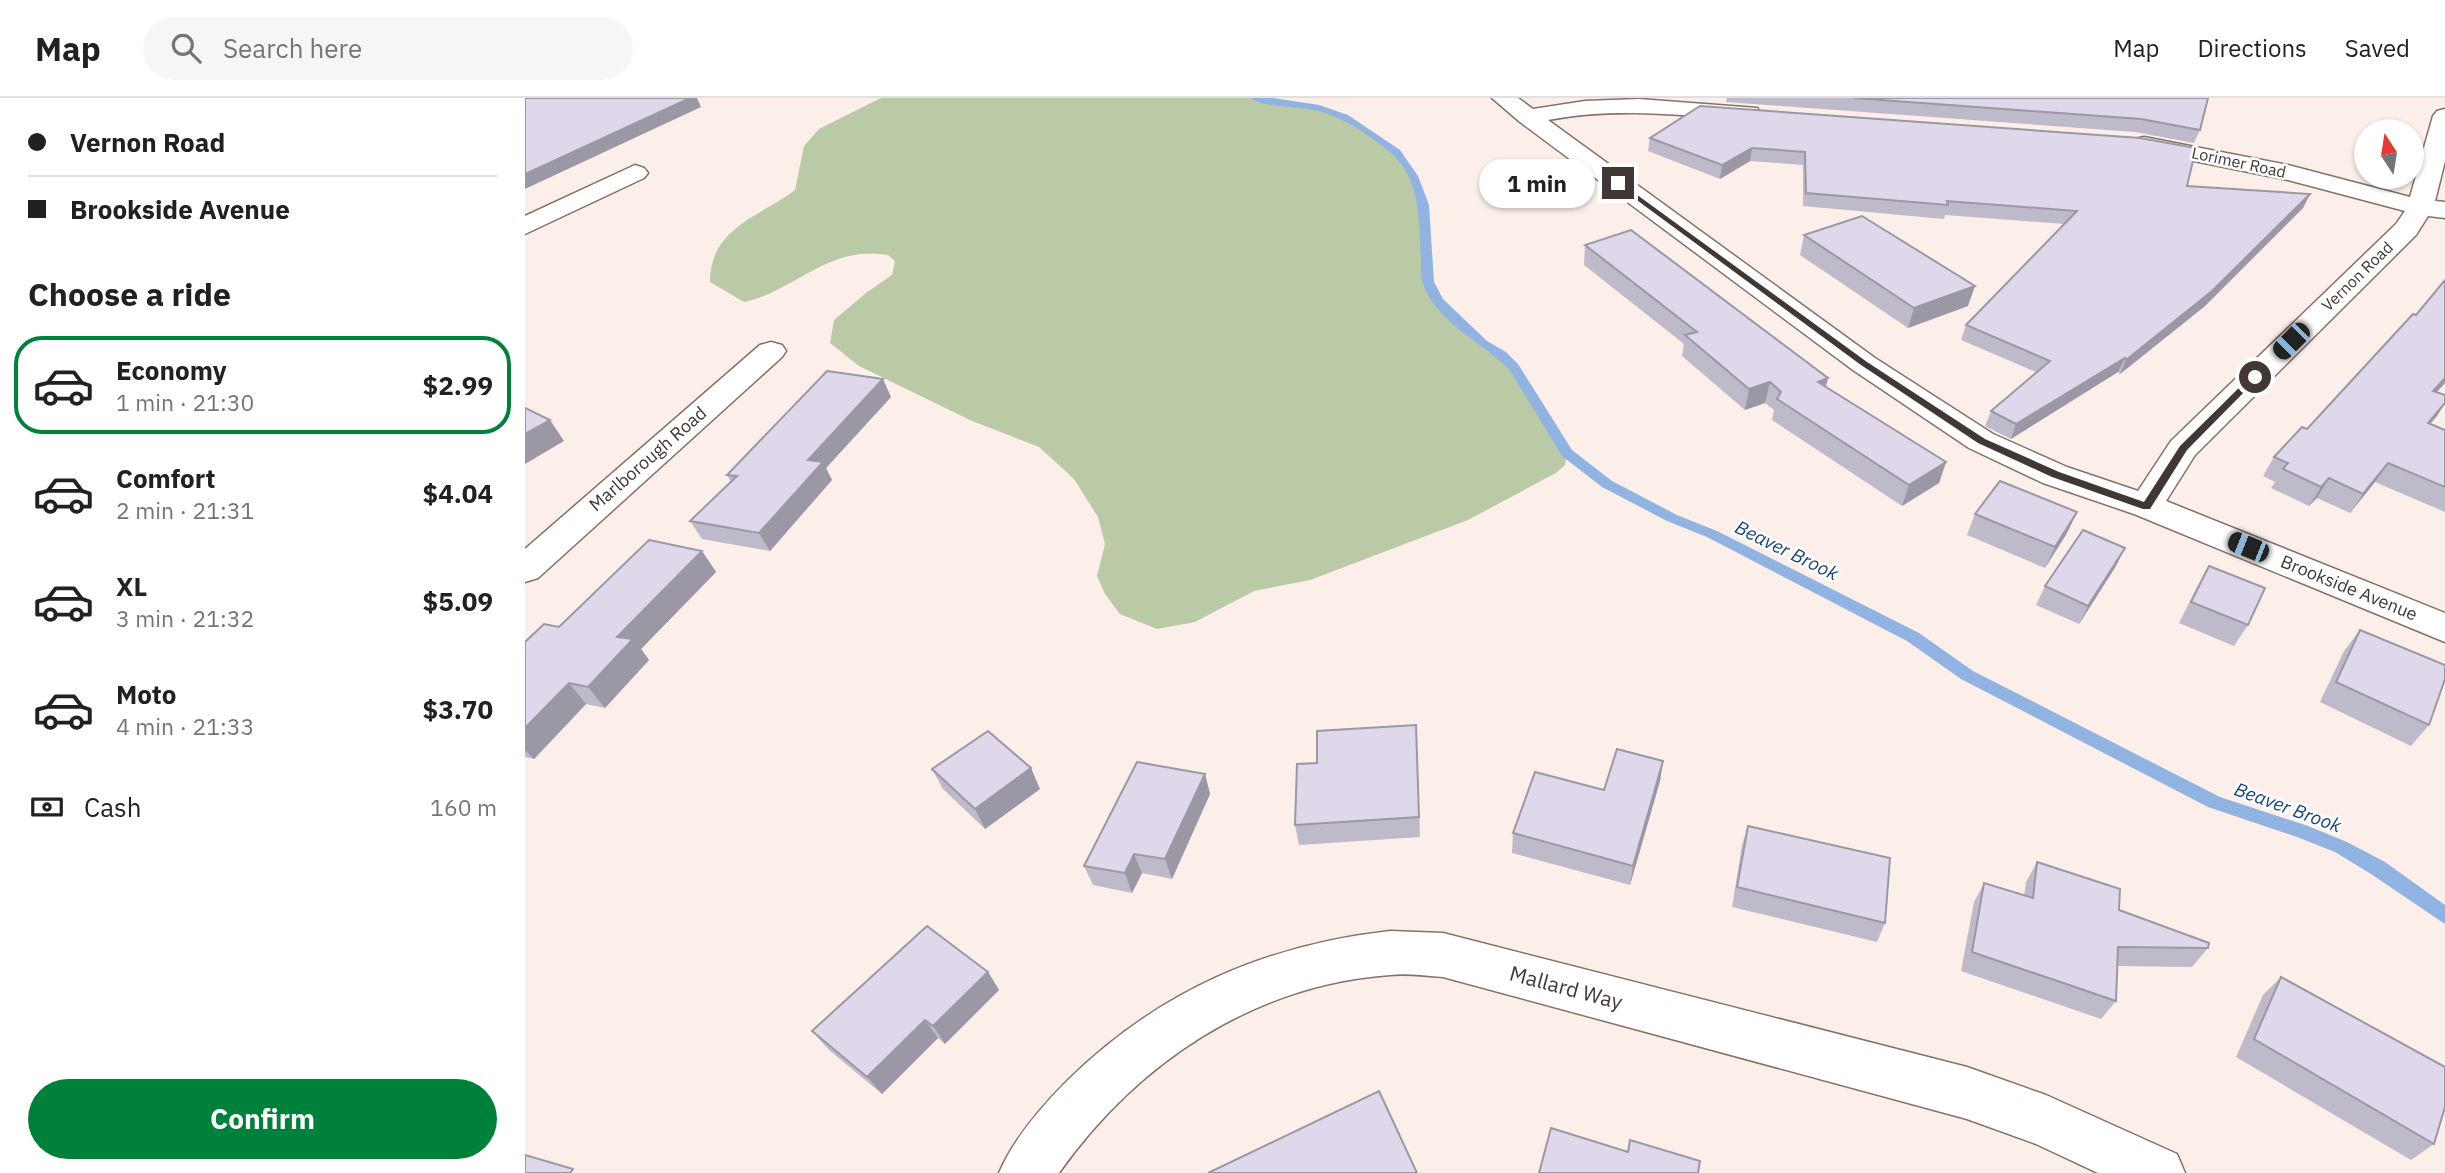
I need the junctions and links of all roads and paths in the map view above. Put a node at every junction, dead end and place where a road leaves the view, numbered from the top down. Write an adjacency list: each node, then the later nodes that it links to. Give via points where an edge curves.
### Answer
1 (1503, 98): 4 (street, Brookside Avenue)
2 (1768, 115): 4 (street, via 1598,105)
3 (2445, 116): 7 (street, Vernon Road)
4 (1528, 117): 10 (street, Brookside Avenue, via 1864,363 1981,441 2055,475)
5 (2121, 141): 7 (street, Lorimer Road, via 2254,164)
6 (635, 173): 8 (street)
7 (2433, 209): 10 (street, Vernon Road, via 2407,229 2183,448)
8 (525, 226)
9 (771, 351): 11 (street, Marlborough Road)
10 (2146, 506): 12 (street, Brookside Avenue)
11 (531, 556)
12 (2445, 628)
13 (1026, 1173): 14 (street, Mallard Way, via 1074,1111 1122,1064 1171,1026 1225,995 1285,971 1392,953 1443,956 1967,1093 2046,1121)
14 (2158, 1173)

